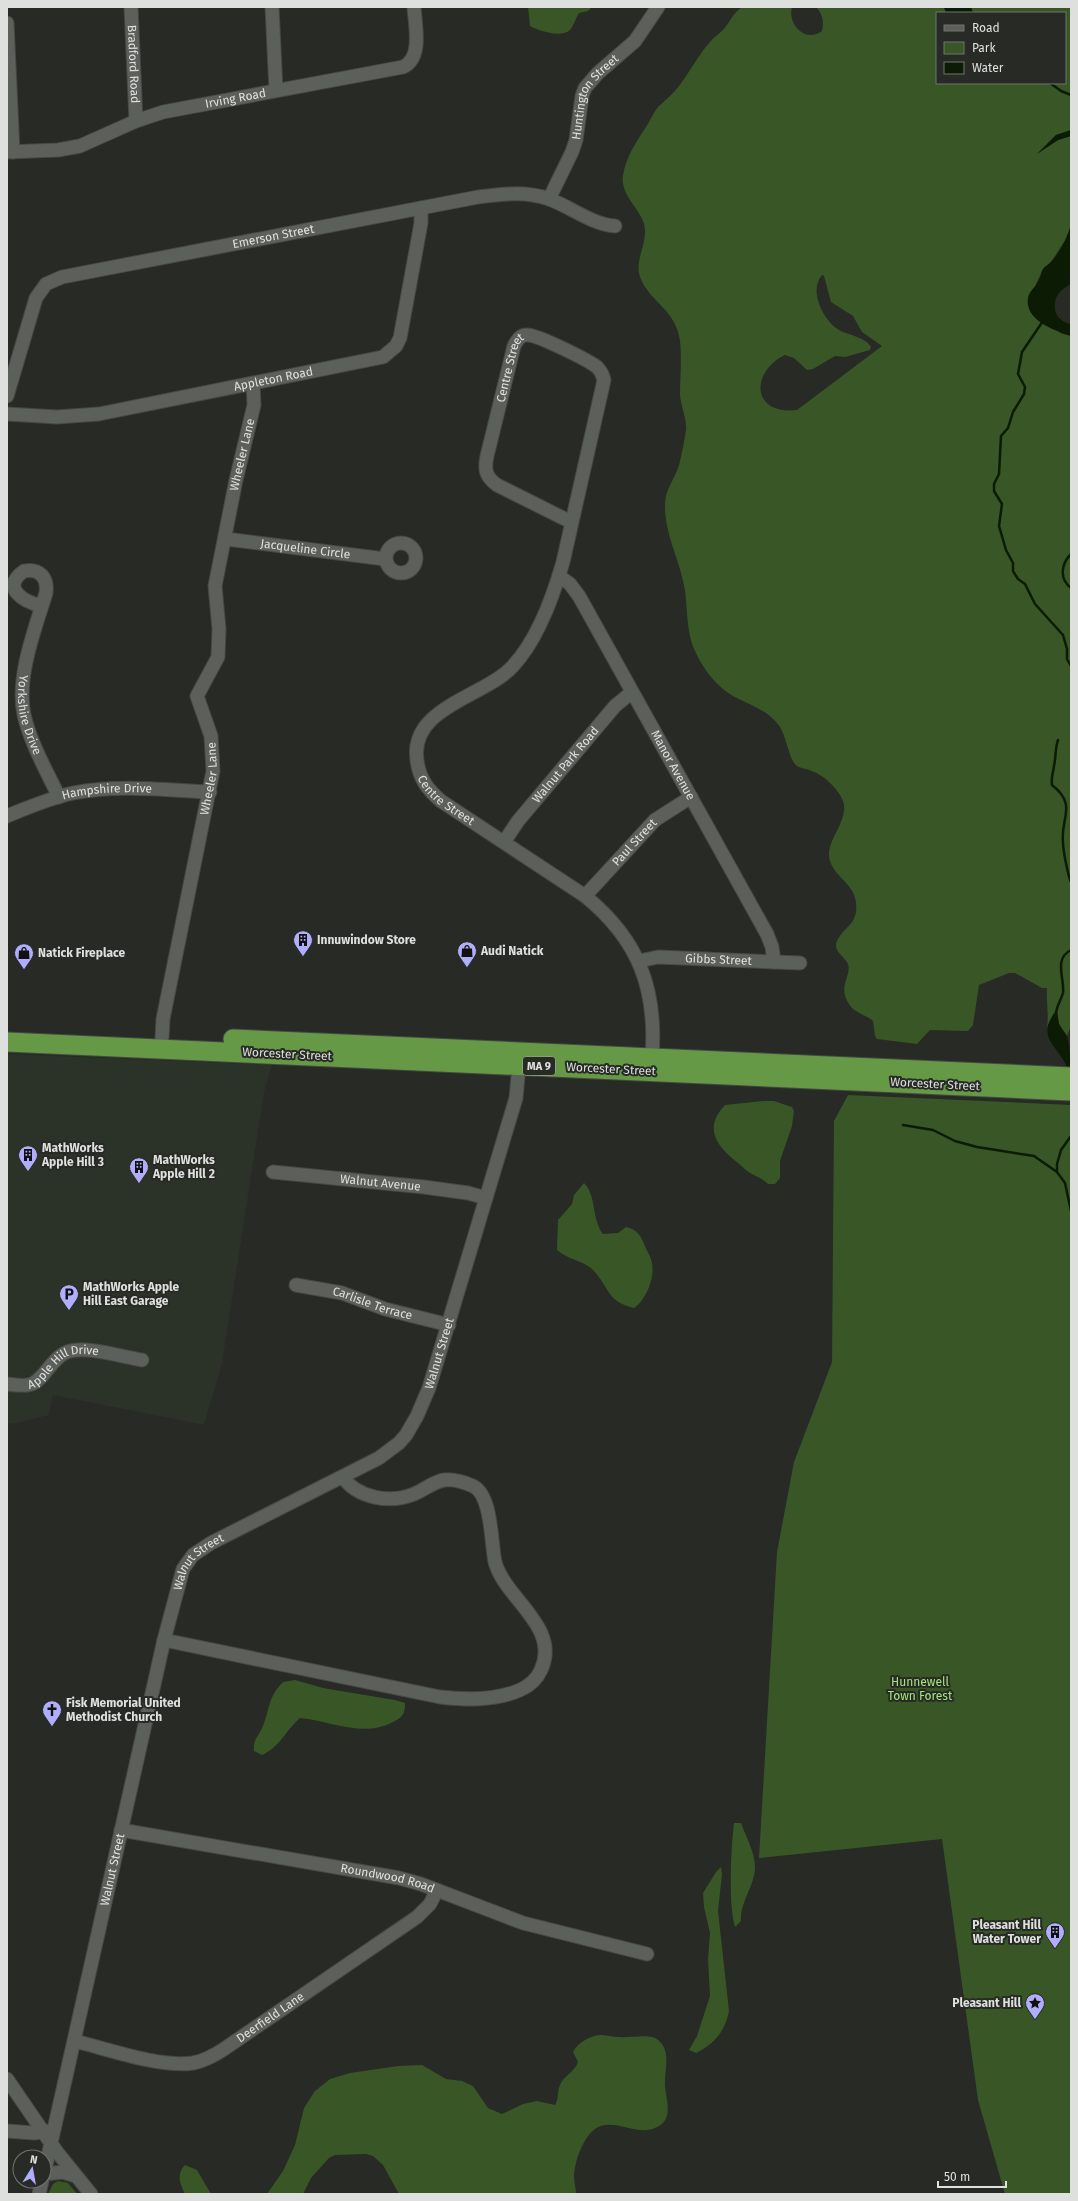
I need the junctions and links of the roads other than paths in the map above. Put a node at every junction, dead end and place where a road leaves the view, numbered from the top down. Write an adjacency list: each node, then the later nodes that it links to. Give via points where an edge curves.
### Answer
1 (131, 7): 7 (street, Bradford Road)
2 (272, 7): 6 (street)
3 (414, 7): 6 (street, Irving Road, via 416,48 413,60 409,64)
4 (658, 7): 9 (street, Huntington Street, via 634,41 585,88 576,140)
5 (7, 23): 8 (street)
6 (276, 90): 7 (street, Irving Road, via 163,112)
7 (136, 120): 8 (street, Irving Road, via 80,146 58,150)
8 (10, 152)
9 (549, 199): 10 (street, Emerson Street, via 525,194 503,194); 11 (street, Emerson Street, via 595,221)
10 (421, 208): 12 (street, Appleton Road, via 421,223 402,329 393,349 374,360); 13 (street, Emerson Street, via 53,280 40,290 36,298)
11 (615, 226)
12 (253, 384): 14 (street, Appleton Road, via 86,415 57,417); 16 (street, Wheeler Lane, via 254,405 236,480)
13 (7, 396)
14 (7, 414)
15 (571, 522): 15 (street, Centre Street, via 604,380 602,373 592,364 533,335 526,335 520,337 514,346 487,456 486,474 498,485); 18 (street, Centre Street)
16 (226, 539): 17 (street, Jacqueline Circle); 21 (street, Wheeler Lane, via 215,586 219,629 218,657 198,696 212,746 213,770)
17 (385, 559)
18 (559, 576): 20 (street, Manor Avenue, via 574,589); 25 (street, Centre Street, via 533,635 514,666 496,682 438,713 425,727 418,746 418,768 432,793)
19 (42, 606): 22 (street, Yorkshire Drive, via 24,670 23,704 31,736)
20 (632, 692): 23 (street, Manor Avenue); 25 (street, Walnut Park Road, via 615,706 518,821)
21 (210, 792): 22 (street, Hampshire Drive, via 116,789 86,791); 31 (street, Wheeler Lane, via 163,1019)
22 (59, 797): 24 (street, Hampshire Drive)
23 (691, 797): 26 (street, Paul Street, via 655,820); 28 (street, Manor Avenue, via 767,934)
24 (7, 816)
25 (504, 842): 26 (street, Centre Street)
26 (585, 896): 27 (street, Centre Street, via 604,912 620,931)
27 (639, 961): 28 (street, Gibbs Street, via 658,957); 33 (street, Centre Street, via 651,1004 654,1030)
28 (774, 962): 29 (street, Gibbs Street)
29 (800, 963)
30 (7, 1031): 31 (highway, Worcester Street / MA 9)
31 (162, 1038): 33 (highway, Worcester Street / MA 9, via 266,1039)
32 (7, 1042): 34 (highway, Worcester Street / MA 9)
33 (652, 1057): 35 (highway, Worcester Street / MA 9)
34 (519, 1065): 36 (highway, Worcester Street / MA 9); 38 (street, Walnut Street, via 516,1098)
35 (1071, 1077)
36 (1071, 1091)
37 (273, 1172): 38 (street, Walnut Avenue, via 468,1193)
38 (486, 1198): 40 (street, Walnut Street)
39 (296, 1285): 40 (street, Carlisle Terrace, via 342,1293 385,1309)
40 (449, 1325): 43 (street, Walnut Street, via 428,1388 406,1435 379,1458)
41 (142, 1360): 42 (street, Apple Hill Drive, via 76,1350 55,1359 35,1383)
42 (7, 1384)
43 (343, 1477): 44 (street, Walnut Street, via 228,1534 193,1555 179,1581); 44 (street, via 357,1490 385,1498 406,1497 436,1482 449,1480 471,1485 481,1492 486,1504 498,1570 507,1587 536,1624 544,1640 544,1664 528,1686 501,1696 467,1699 440,1697)
44 (164, 1640): 45 (street, Walnut Street)
45 (121, 1830): 46 (street, Roundwood Road, via 393,1877); 48 (street, Walnut Street)
46 (437, 1890): 47 (street, Roundwood Road, via 523,1923); 48 (street, Deerfield Lane, via 430,1904 417,1917 224,2049 205,2059 183,2064 166,2063)
47 (647, 1954)
48 (74, 2041): 52 (street, Walnut Street)
49 (7, 2079): 51 (street)
50 (7, 2131): 51 (street)
51 (44, 2131): 52 (street)
52 (51, 2144): 53 (street, Walnut Street); 55 (street)
53 (50, 2149)
54 (52, 2173): 55 (street, via 63,2172)
55 (76, 2176): 56 (street)
56 (91, 2194)

